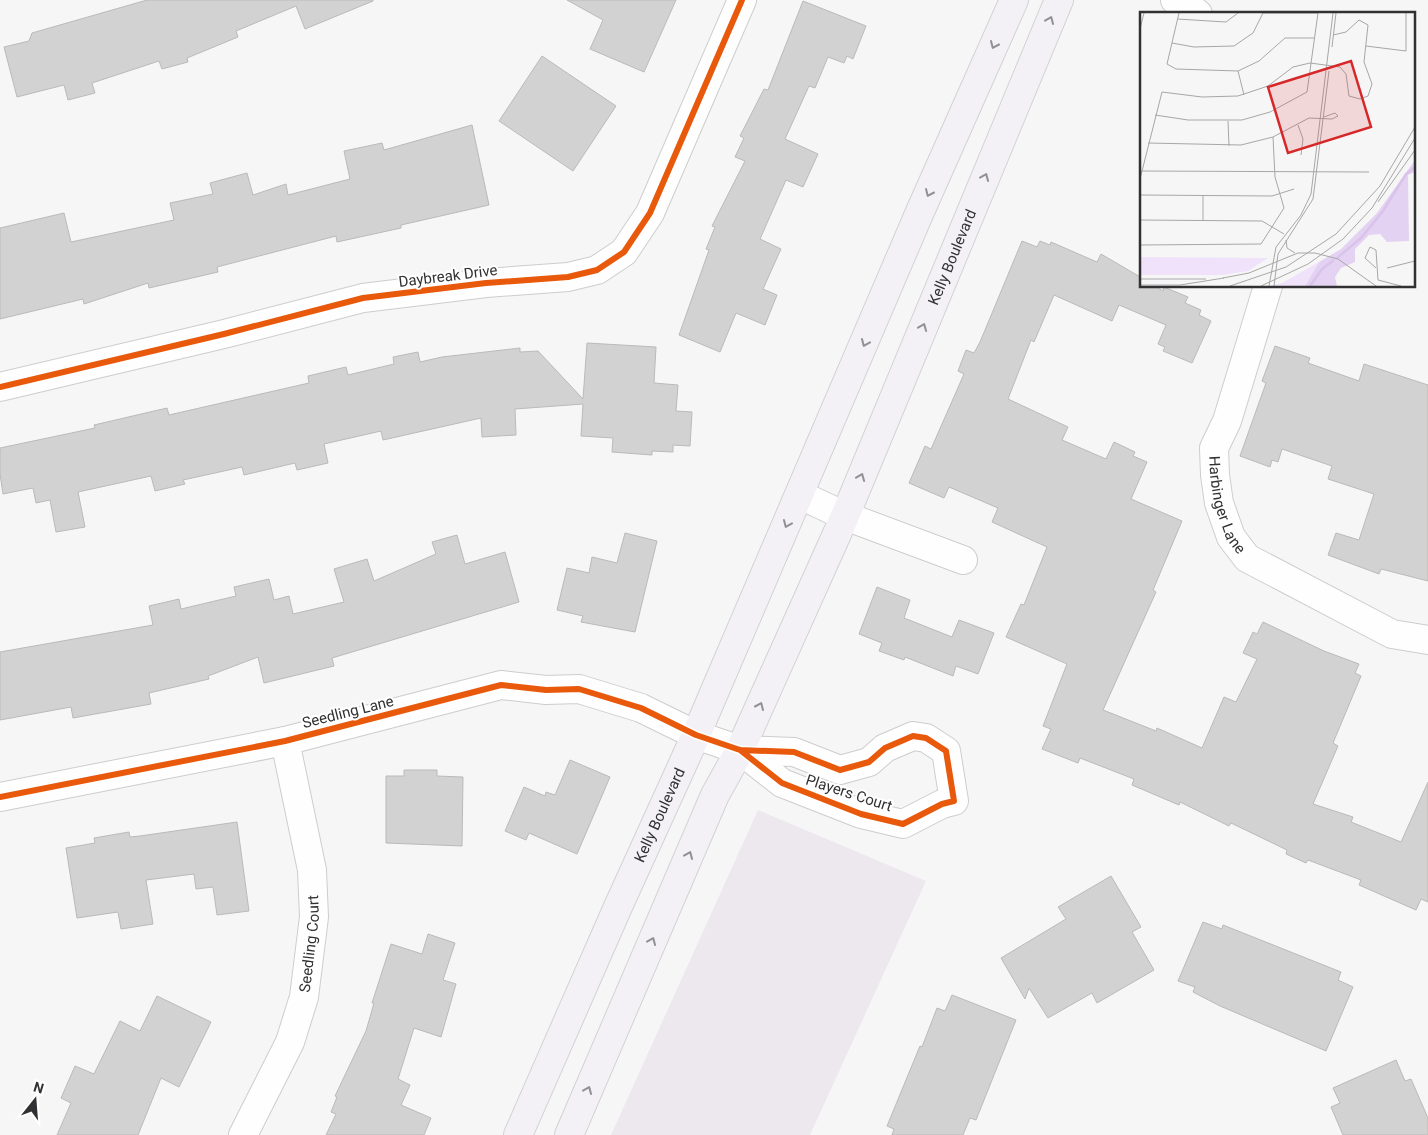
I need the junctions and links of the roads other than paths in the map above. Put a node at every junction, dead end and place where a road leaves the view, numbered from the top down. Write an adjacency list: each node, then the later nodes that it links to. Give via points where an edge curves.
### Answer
1 (742, 0): 7 (street, Daybreak Drive, via 650,213 624,252 597,270 568,277 362,298)
2 (1014, 0): 8 (main road, Kelly Boulevard, one-way to 8)
3 (1059, 0): 9 (main road, Kelly Boulevard, one-way to 3)
4 (1175, 0): 5 (street)
5 (1196, 12)
6 (1267, 288): 11 (street, Harbinger Lane, via 1227,421 1214,448 1220,503 1231,537 1255,563 1392,634)
7 (0, 387)
8 (800, 495): 9 (street); 12 (main road, Kelly Boulevard, one-way to 12)
9 (845, 516): 10 (street); 14 (main road, Kelly Boulevard, one-way to 9)
10 (963, 560)
11 (1428, 640)
12 (696, 735): 13 (street, Seedling Lane, via 641,708 579,689 546,690 501,685); 14 (street, Seedling Lane); 17 (main road, Kelly Boulevard)
13 (285, 741): 15 (street, Seedling Lane); 16 (street, Seedling Court, via 312,870 314,917 304,997 290,1042)
14 (740, 750): 14 (street, Players Court, via 782,783 870,816 903,824 942,804 954,802 946,751 926,738 913,736 898,741 869,762 840,770 794,752); 18 (main road, Kelly Boulevard, one-way to 14, via 716,795)
15 (0, 797)
16 (243, 1135)
17 (518, 1135)
18 (569, 1135)

